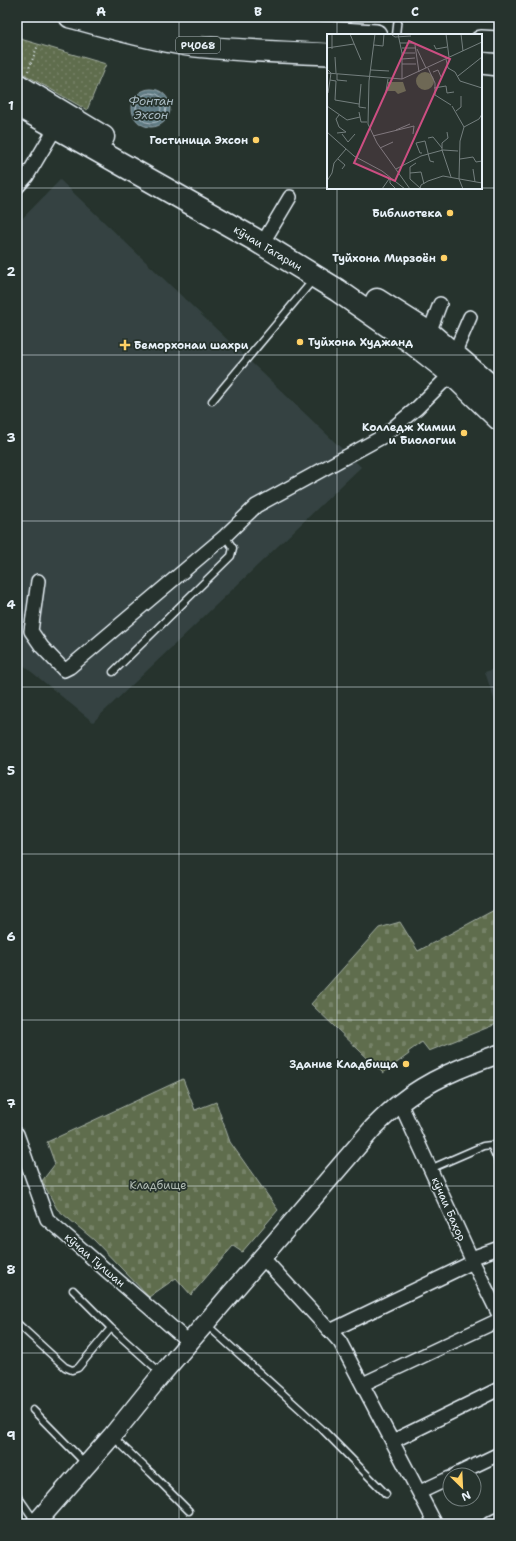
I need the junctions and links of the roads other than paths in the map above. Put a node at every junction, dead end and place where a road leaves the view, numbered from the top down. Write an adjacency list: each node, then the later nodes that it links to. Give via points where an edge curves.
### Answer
1 (70, 17): 8 (main road, РҶ068, via 133,34 189,45)
2 (140, 17): 4 (main road, РҶ068, via 198,25)
3 (398, 17): 5 (lane)
4 (358, 34)
5 (396, 34)
6 (482, 41): 7 (main road)
7 (499, 42)
8 (327, 54)
9 (482, 63): 10 (main road)
10 (499, 64)
11 (22, 80): 13 (highway, кӯчаи Гагарин)
12 (17, 105): 13 (highway, кӯчаи Гагарин)
13 (60, 120): 14 (street, via 27,176); 16 (highway, кӯчаи Гагарин); 17 (highway, кӯчаи Гагарин)
14 (17, 187)
15 (290, 197): 16 (street)
16 (268, 234): 20 (highway, кӯчаи Гагарин)
17 (315, 277): 21 (highway, кӯчаи Гагарин, via 393,328); 23 (lane)
18 (440, 304): 20 (street)
19 (470, 317): 21 (street)
20 (429, 333): 21 (highway, кӯчаи Гагарин)
21 (456, 363): 22 (highway, кӯчаи Гагарин); 24 (highway, кӯчаи Гагарин); 25 (street, via 417,408 382,437 256,506)
22 (499, 395)
23 (212, 401)
24 (499, 419)
25 (225, 536): 26 (street, via 64,670 31,631); 27 (lane, via 233,548 231,556)
26 (38, 581)
27 (113, 672)
28 (499, 1054): 29 (main road, via 436,1080)
29 (400, 1103): 33 (street, кӯчаи Баҳор); 35 (main road, via 373,1128)
30 (17, 1134): 31 (street, кӯчаи Гулшан)
31 (21, 1163): 44 (street, кӯчаи Гулшан, via 47,1219)
32 (499, 1163): 33 (lane, via 491,1145)
33 (430, 1169): 36 (street, кӯчаи Баҳор)
34 (499, 1248): 36 (street)
35 (262, 1258): 41 (main road); 43 (street)
36 (472, 1260): 38 (street, кӯчаи Баҳор); 43 (street)
37 (73, 1290): 42 (lane)
38 (499, 1315)
39 (499, 1320): 46 (street)
40 (17, 1323): 42 (lane, via 65,1367 72,1370 78,1368)
41 (206, 1324): 44 (main road); 56 (lane, via 322,1430)
42 (111, 1328): 45 (lane)
43 (330, 1331): 46 (street, via 340,1342)
44 (190, 1343): 45 (main road)
45 (162, 1374): 49 (main road)
46 (363, 1384): 50 (street)
47 (499, 1389): 50 (street)
48 (32, 1410): 52 (lane)
49 (112, 1436): 52 (main road); 58 (lane)
50 (393, 1441): 55 (street)
51 (499, 1454): 53 (street)
52 (86, 1464): 60 (main road)
53 (472, 1467)
54 (442, 1482): 55 (street)
55 (420, 1492): 61 (street)
56 (386, 1494)
57 (17, 1496): 60 (lane)
58 (189, 1511)
59 (499, 1519): 62 (street)
60 (35, 1523)
61 (435, 1523)
62 (489, 1524)

